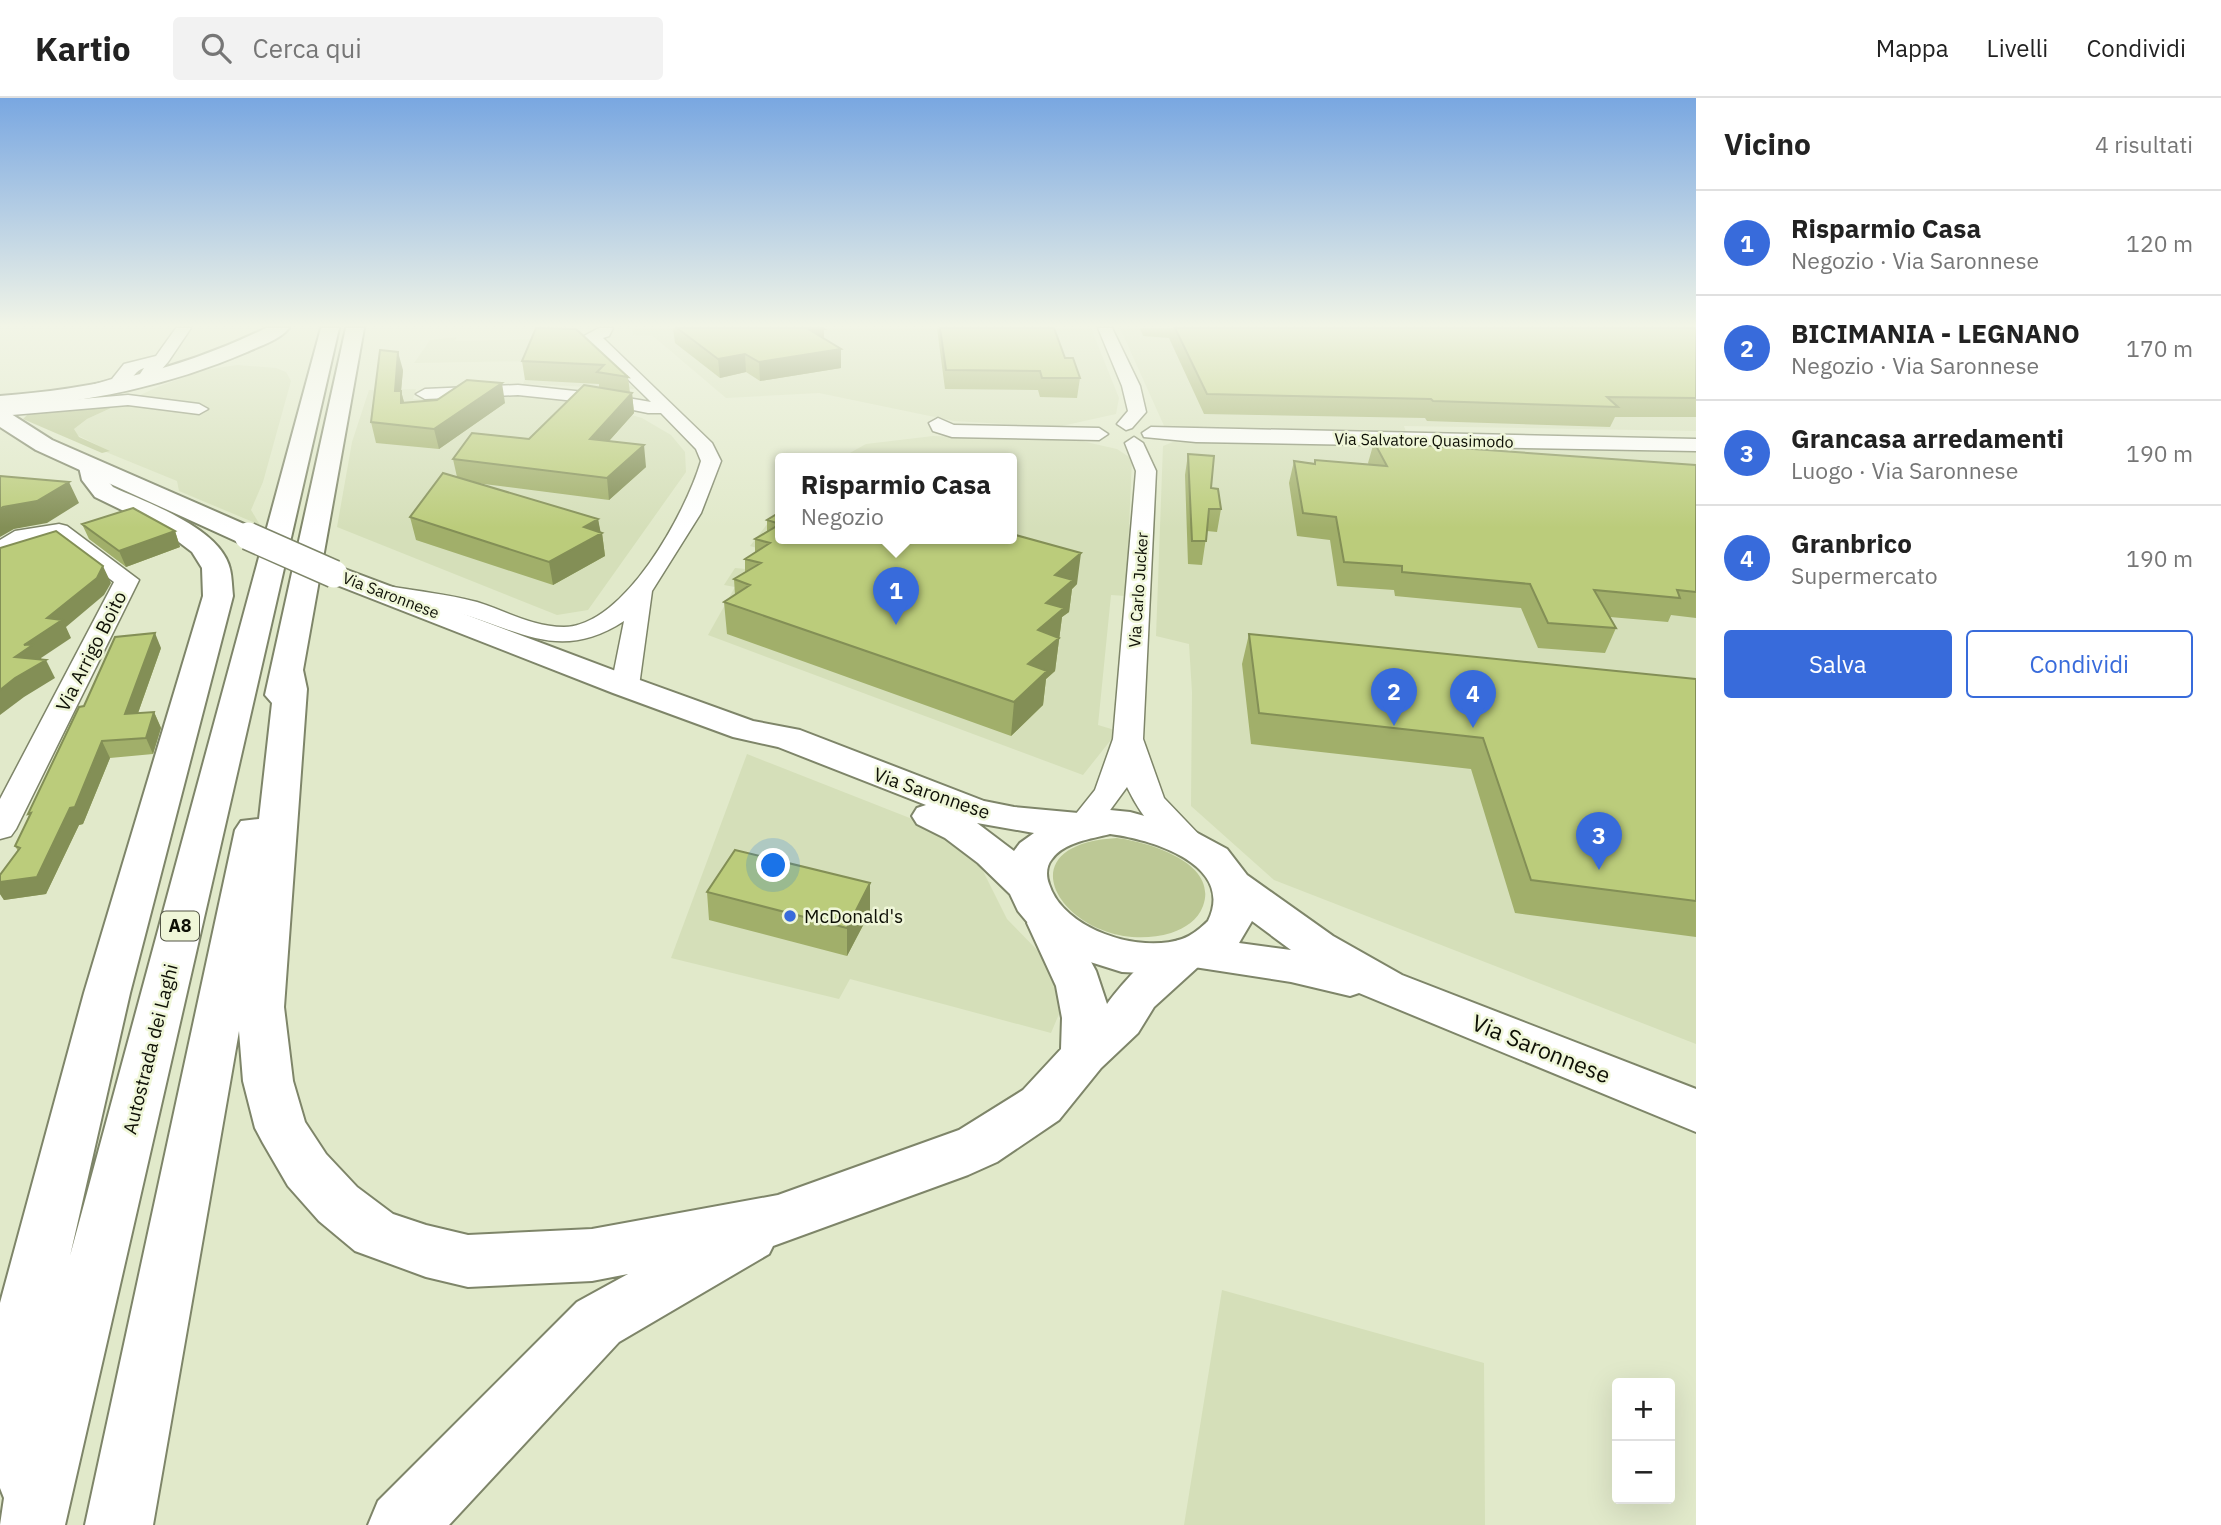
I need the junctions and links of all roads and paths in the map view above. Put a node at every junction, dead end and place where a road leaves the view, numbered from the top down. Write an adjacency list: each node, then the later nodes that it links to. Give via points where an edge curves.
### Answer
1 (1, 395): 2 (street); 3 (main road, via 53,399)
2 (60, 395)
3 (82, 395)
4 (313, 395): 37 (main road, Autostrada dei Laghi / A8)
5 (342, 395): 22 (main road)
6 (560, 395): 9 (street)
7 (653, 395): 9 (street)
8 (1132, 395): 14 (street)
9 (666, 407): 21 (street, via 705,447 711,461 702,493)
10 (198, 409): 11 (street, via 128,400)
11 (0, 411)
12 (0, 417): 16 (main road, Via Saronnese)
13 (938, 423): 14 (street, via 952,430 1099,434 1104,425)
14 (1137, 433): 17 (street, Via Salvatore Quasimodo); 25 (street, Via Carlo Jucker, via 1146,471)
15 (0, 439): 16 (main road, Via Saronnese)
16 (44, 445): 18 (main road, Via Saronnese)
17 (1696, 445)
18 (91, 467): 20 (main road, Via Saronnese, bridge); 37 (main road, via 104,492 172,524 202,546 216,568 218,596 107,993 28,1309)
19 (0, 549): 26 (street, Via Arrigo Boito, via 23,536 59,531 127,580)
20 (387, 593): 21 (street, via 466,607 548,635 599,626); 23 (main road, Via Saronnese)
21 (641, 593): 23 (street)
22 (287, 670): 36 (main road, via 290,689 261,1007 274,1105 281,1128 307,1170 338,1204 375,1233 468,1261 592,1255); 38 (main road)
23 (625, 686): 24 (main road, Via Saronnese)
24 (746, 730): 27 (main road, Via Saronnese, via 787,738 975,811); 30 (main road, Via Saronnese, via 771,751 950,823 983,843)
25 (1128, 739): 27 (street, Via Carlo Jucker, via 1109,793); 28 (street, Via Carlo Jucker, via 1147,801)
26 (2, 821)
27 (1083, 825): 28 (main road, via 1138,825); 30 (main road, via 1045,840 1034,851)
28 (1191, 843): 29 (main road, via 1215,861)
29 (1230, 883): 32 (main road, via 1235,903 1231,922 1217,939); 33 (main road, Via Saronnese, via 1317,947)
30 (1025, 885): 31 (main road)
31 (1049, 923): 32 (main road, via 1076,942 1110,954 1147,959); 34 (main road, via 1083,990 1088,1013)
32 (1188, 954): 33 (main road, Via Saronnese, via 1291,966); 34 (main road, via 1138,995 1121,1020)
33 (1386, 987): 35 (main road, Via Saronnese)
34 (1084, 1055): 36 (main road, via 1041,1105 978,1146)
35 (1696, 1111)
36 (778, 1220): 39 (main road, via 598,1322)
37 (30, 1525)
38 (119, 1525)
39 (402, 1525)

